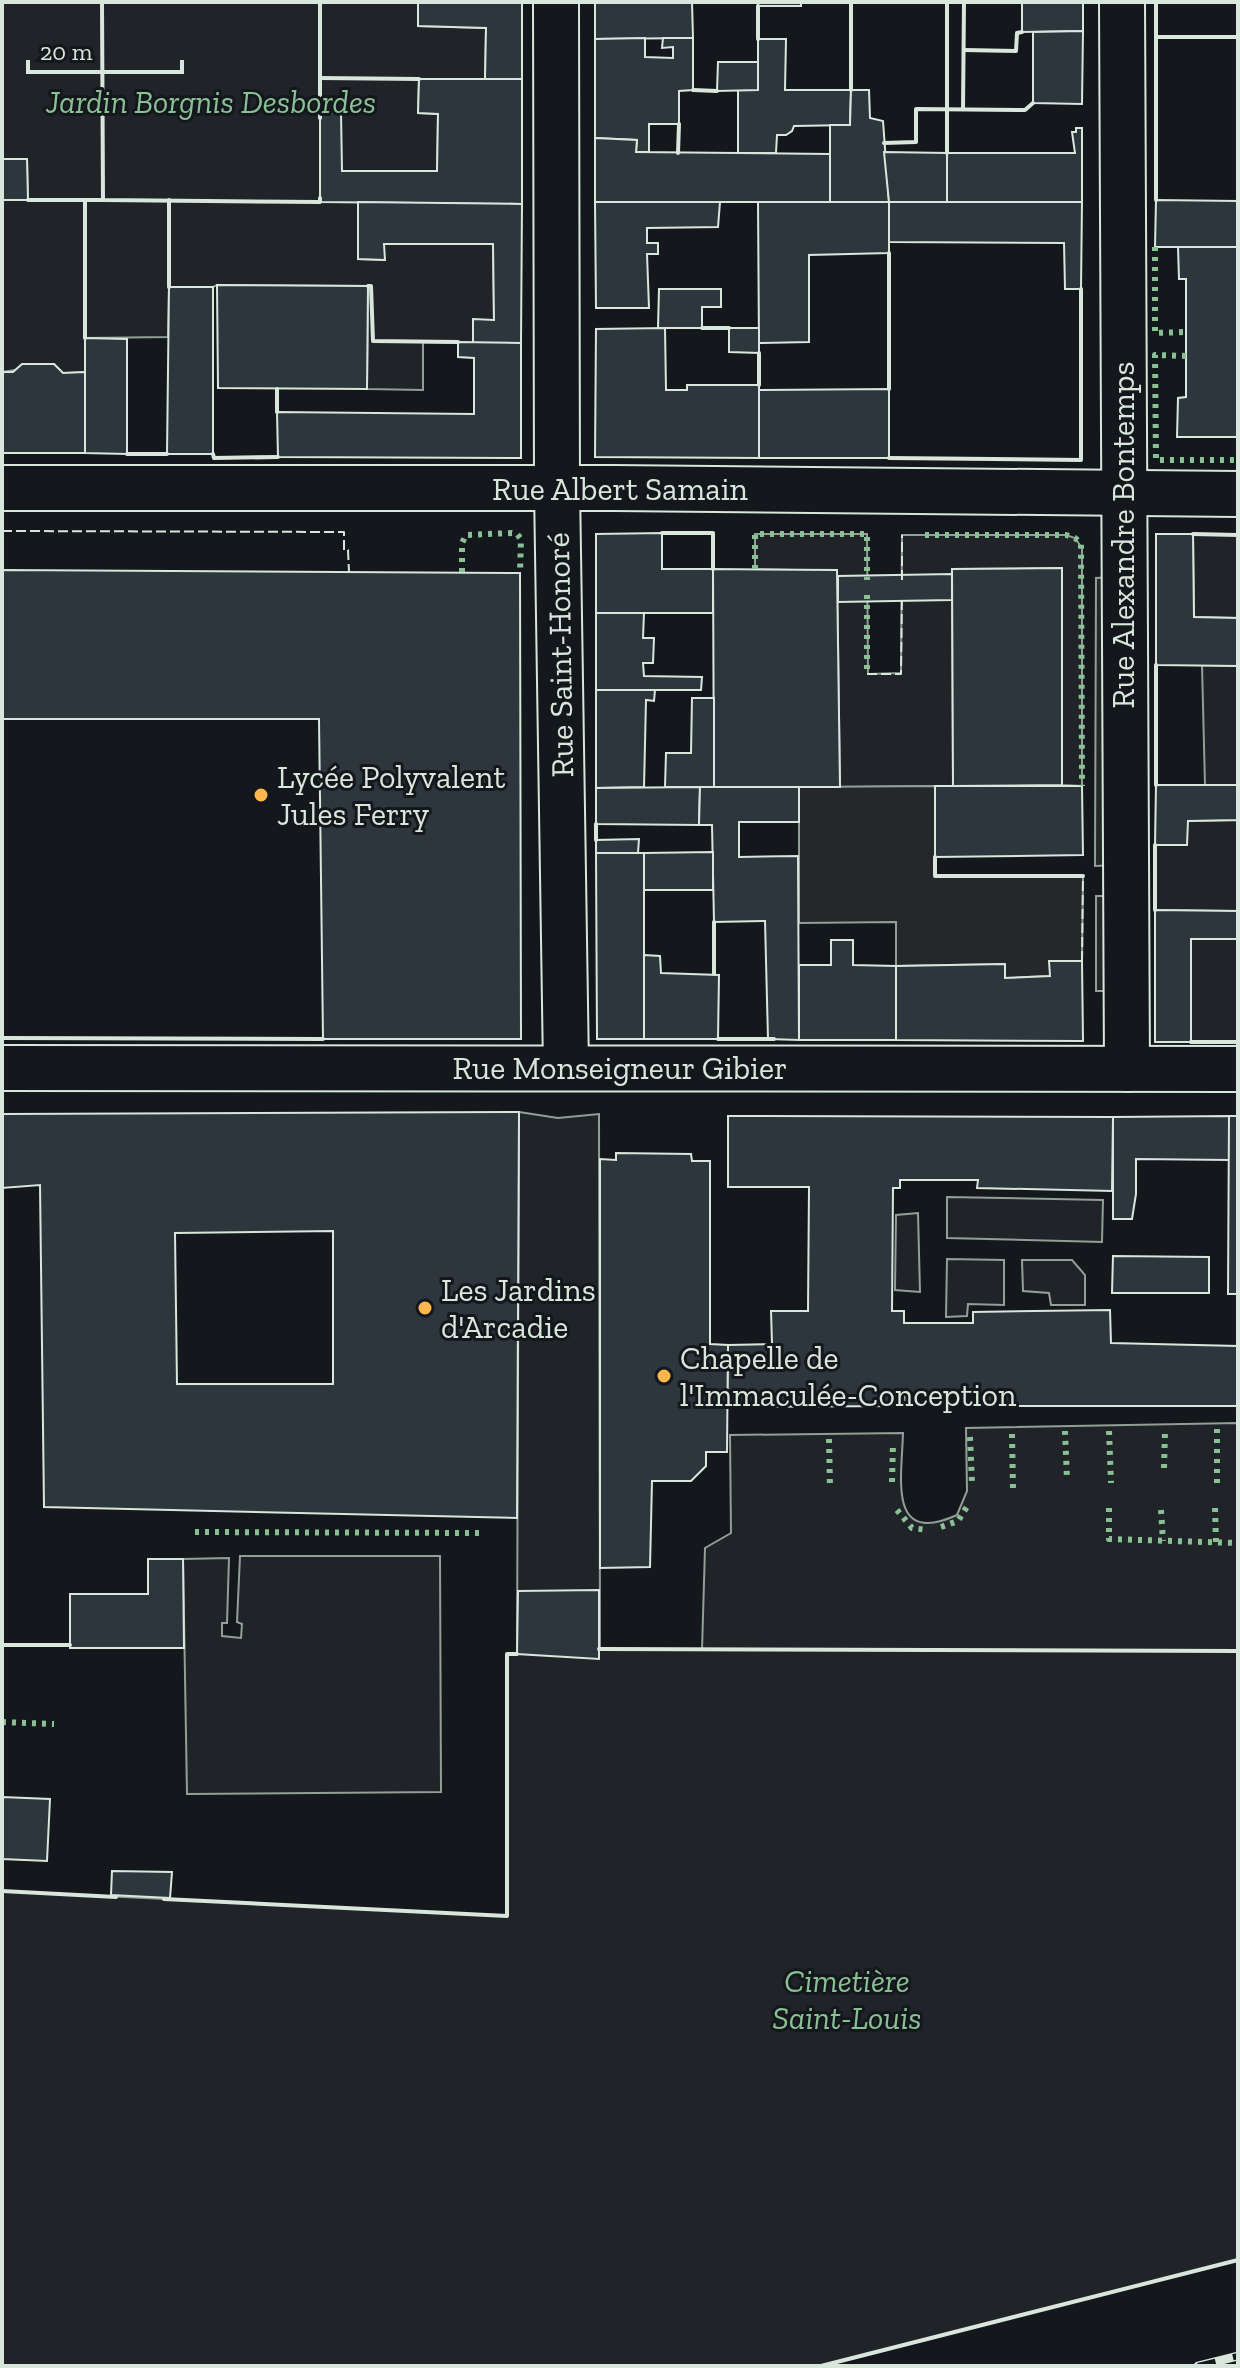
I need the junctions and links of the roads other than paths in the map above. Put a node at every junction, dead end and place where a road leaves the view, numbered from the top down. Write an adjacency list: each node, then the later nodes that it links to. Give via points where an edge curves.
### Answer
1 (556, 2): 4 (street, Rue Saint-Honoré)
2 (1122, 2): 5 (street, Rue Alexandre Bontemps)
3 (2, 488): 4 (street, Rue Albert Samain)
4 (557, 488): 5 (street, Rue Albert Samain); 8 (street, Rue Saint-Honoré)
5 (1122, 492): 6 (street, Rue Albert Samain); 9 (street, Rue Alexandre Bontemps)
6 (1238, 494)
7 (2, 1068): 8 (street, Rue Monseigneur Gibier)
8 (566, 1068): 9 (street, Rue Monseigneur Gibier)
9 (1127, 1069): 10 (street, Rue Monseigneur Gibier)
10 (1238, 1069)

